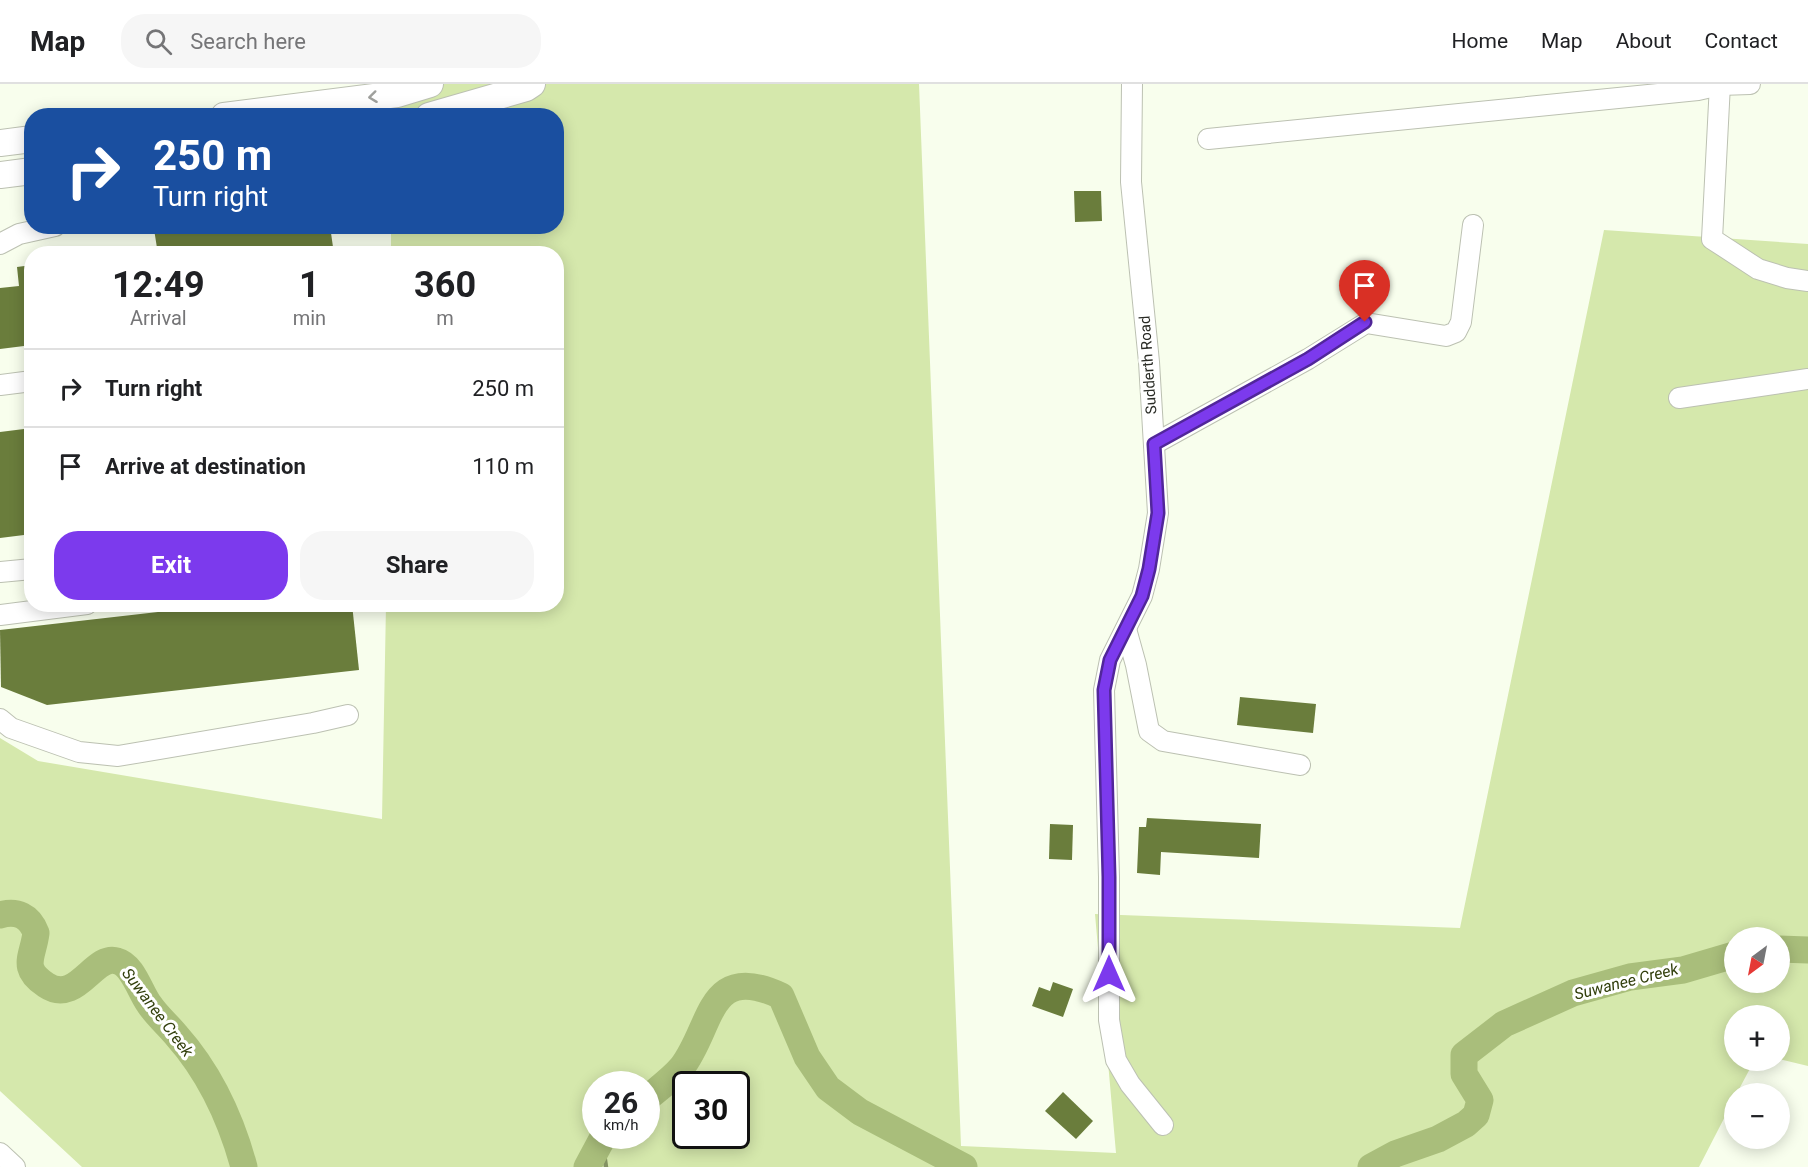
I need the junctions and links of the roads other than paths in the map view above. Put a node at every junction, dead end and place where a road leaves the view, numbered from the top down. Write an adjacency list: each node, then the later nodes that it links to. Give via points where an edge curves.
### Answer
1 (430, 84): 6 (main road, one-way to 6)
2 (532, 84): 7 (main road)
3 (1132, 84): 21 (street, Sudderth Road, via 1131,182)
4 (1720, 84): 5 (street); 8 (street, via 1698,90); 16 (street, via 1712,238 1758,268)
5 (1750, 84)
6 (321, 108)
7 (457, 108)
8 (1208, 139)
9 (24, 140): 10 (main road)
10 (0, 143)
11 (24, 172): 12 (main road)
12 (0, 175)
13 (1473, 225): 21 (street, via 1461,322 1456,332 1446,336 1365,322 1308,359)
14 (24, 233): 15 (street)
15 (0, 244)
16 (1808, 281)
17 (1808, 379): 20 (street)
18 (24, 382): 19 (street)
19 (0, 385)
20 (1679, 398)
21 (1154, 444): 26 (street, Sudderth Road, via 1158,513 1142,596)
22 (24, 569): 23 (street)
23 (0, 572)
24 (24, 612): 25 (street)
25 (0, 615)
26 (1126, 628): 29 (street, via 1149,731 1163,741); 30 (street, Sudderth Road, via 1110,660 1104,690 1109,1020 1116,1060)
27 (348, 715): 28 (street, via 118,756 79,752 10,728)
28 (0, 719)
29 (1300, 765)
30 (1163, 1125)
31 (0, 1153): 32 (street)
32 (15, 1167)

